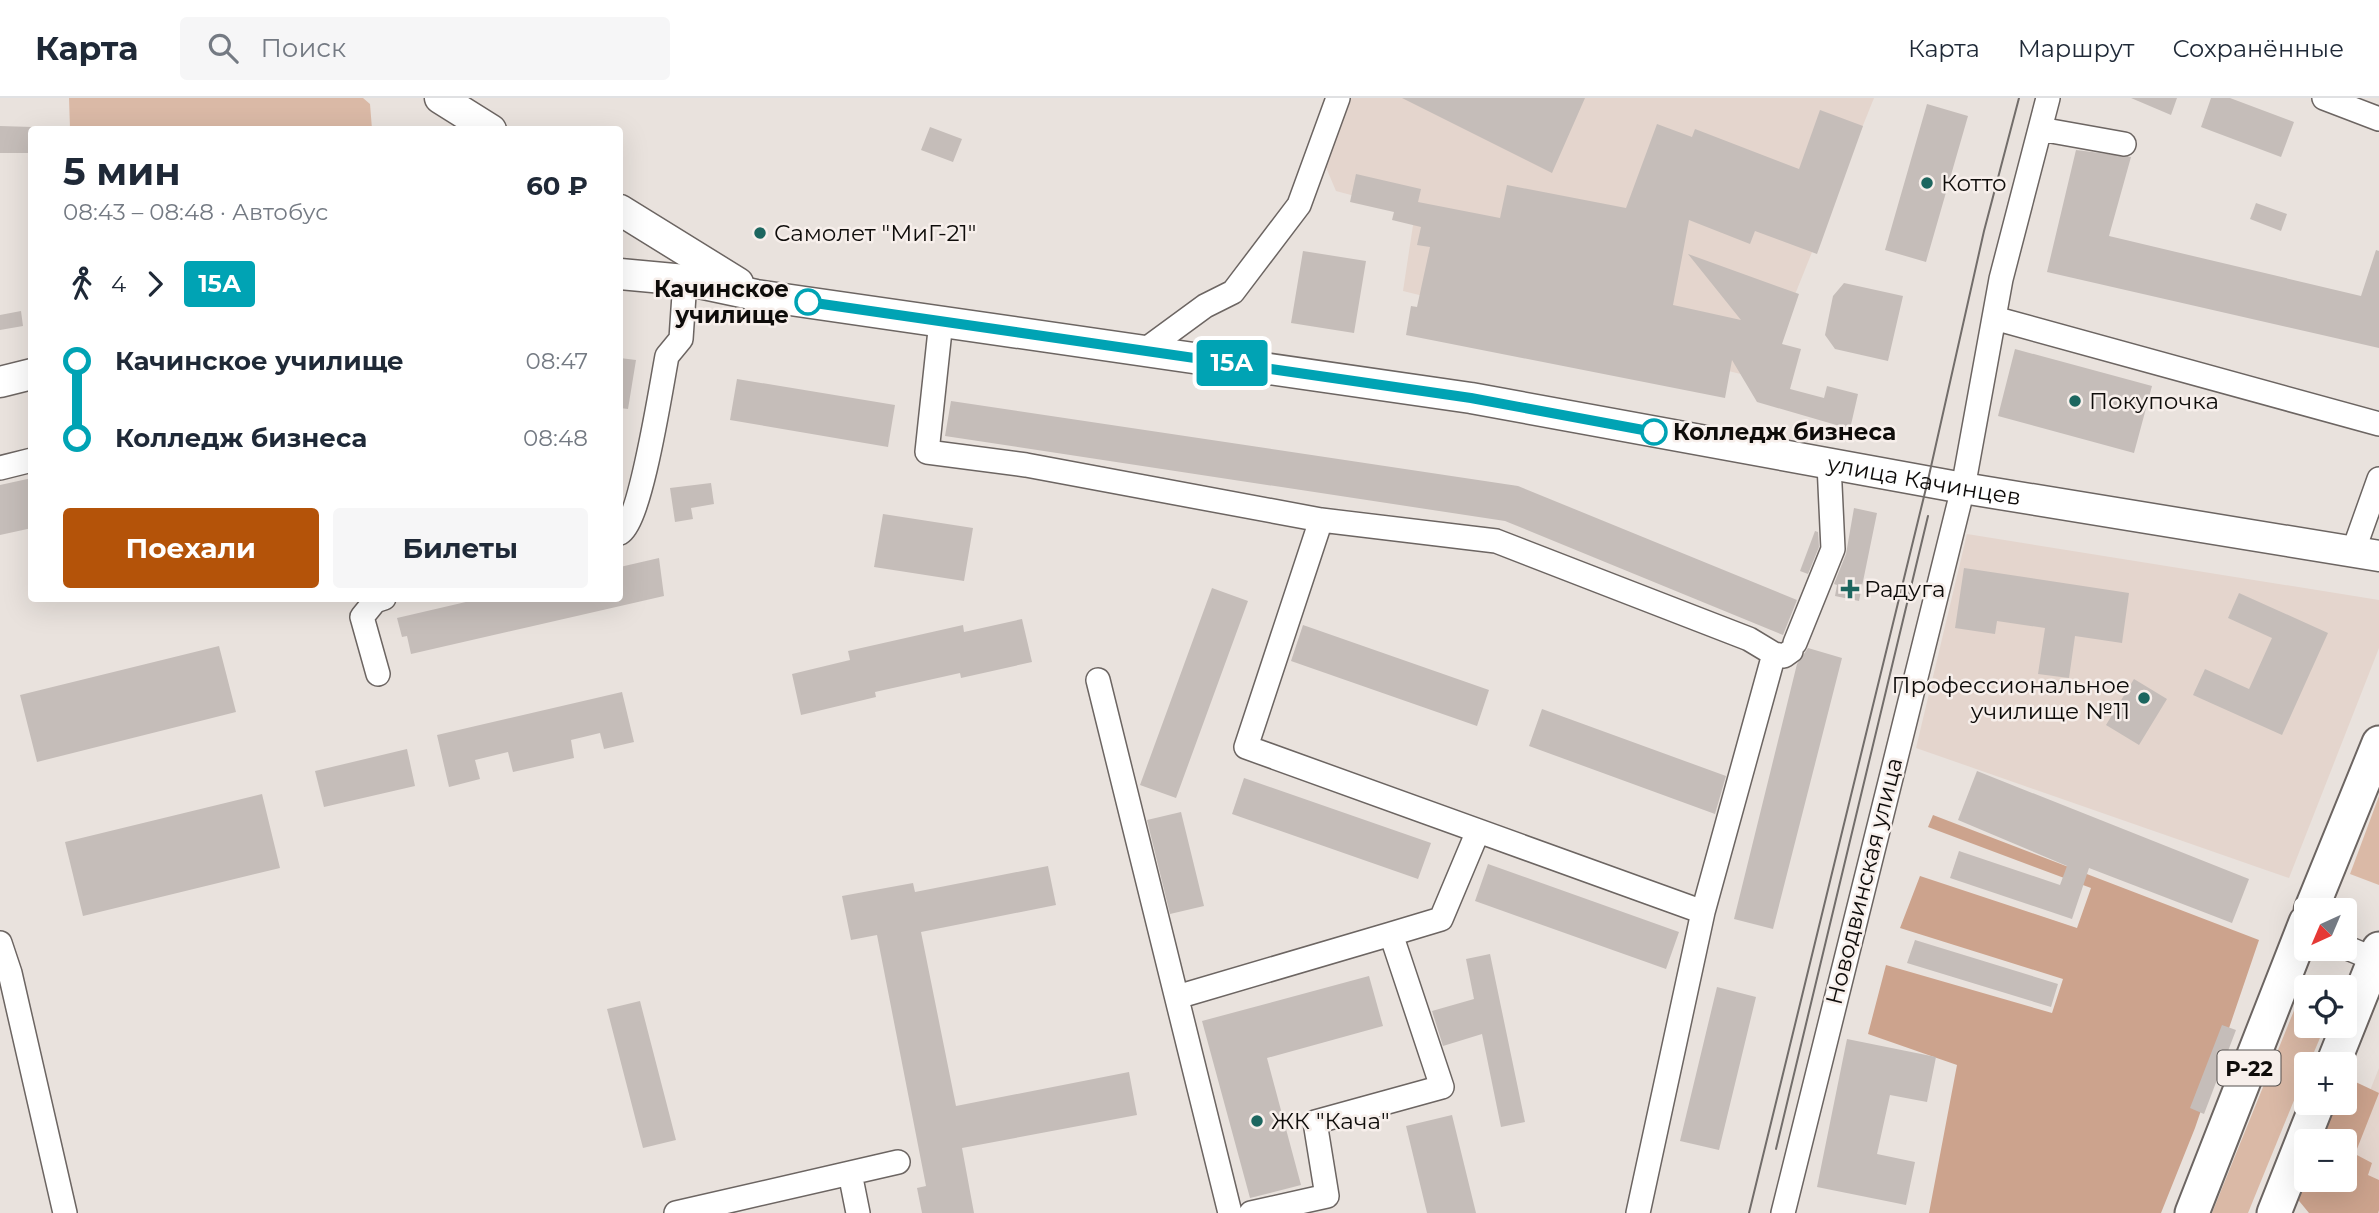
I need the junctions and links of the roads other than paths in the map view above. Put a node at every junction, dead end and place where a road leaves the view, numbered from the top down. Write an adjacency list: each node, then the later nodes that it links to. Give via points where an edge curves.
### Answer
1 (1338, 98): 15 (street, via 1299,205 1233,292 1205,306)
2 (2048, 98): 7 (street, Новодвинская улица)
3 (2324, 99): 5 (street)
4 (455, 102): 6 (main road)
5 (2379, 119)
6 (486, 126)
7 (2039, 129): 8 (street); 13 (street, Новодвинская улица)
8 (2124, 144)
9 (623, 212): 12 (main road, улица Качинцев)
10 (623, 274): 11 (main road)
11 (685, 280): 12 (main road); 25 (street, via 681,339 667,356 637,505)
12 (756, 295): 14 (main road, улица Качинцев)
13 (1994, 318): 18 (street); 23 (street, Новодвинская улица)
14 (941, 321): 15 (main road, улица Качинцев); 24 (street, via 927,452 1026,465)
15 (1145, 350): 20 (main road, улица Качинцев, via 1471,398)
16 (28, 375): 17 (main road)
17 (0, 382)
18 (2379, 424)
19 (28, 461): 21 (street)
20 (1829, 464): 23 (main road, улица Качинцев); 28 (street, via 1832,549)
21 (0, 468)
22 (2379, 479): 26 (street)
23 (1964, 488): 26 (main road, улица Качинцев); 50 (street, Новодвинская улица)
24 (1321, 520): 28 (street, via 1496,541 1749,639); 32 (street, via 1246,747)
25 (623, 531)
26 (2366, 554)
27 (374, 602): 29 (street, via 362,617)
28 (1787, 649): 34 (street)
29 (378, 674)
30 (1098, 680): 39 (street)
31 (2379, 743): 33 (highway, Р-22)
32 (1478, 831): 34 (street); 35 (street, via 1441,919)
33 (2317, 898)
34 (1703, 912): 49 (street)
35 (1391, 934): 39 (street); 48 (street, via 1442,1087 1315,1122 1327,1196)
36 (0, 943): 44 (street)
37 (2369, 954): 40 (highway)
38 (2294, 956): 51 (highway, Р-22)
39 (1177, 996): 47 (street)
40 (2337, 1052)
41 (2313, 1115): 52 (highway)
42 (898, 1163): 43 (street)
43 (850, 1173): 45 (street); 46 (street)
44 (65, 1213)
45 (676, 1213)
46 (858, 1213)
47 (1230, 1213)
48 (1251, 1213)
49 (1638, 1213)
50 (1783, 1213)
51 (2192, 1213)
52 (2274, 1213)

